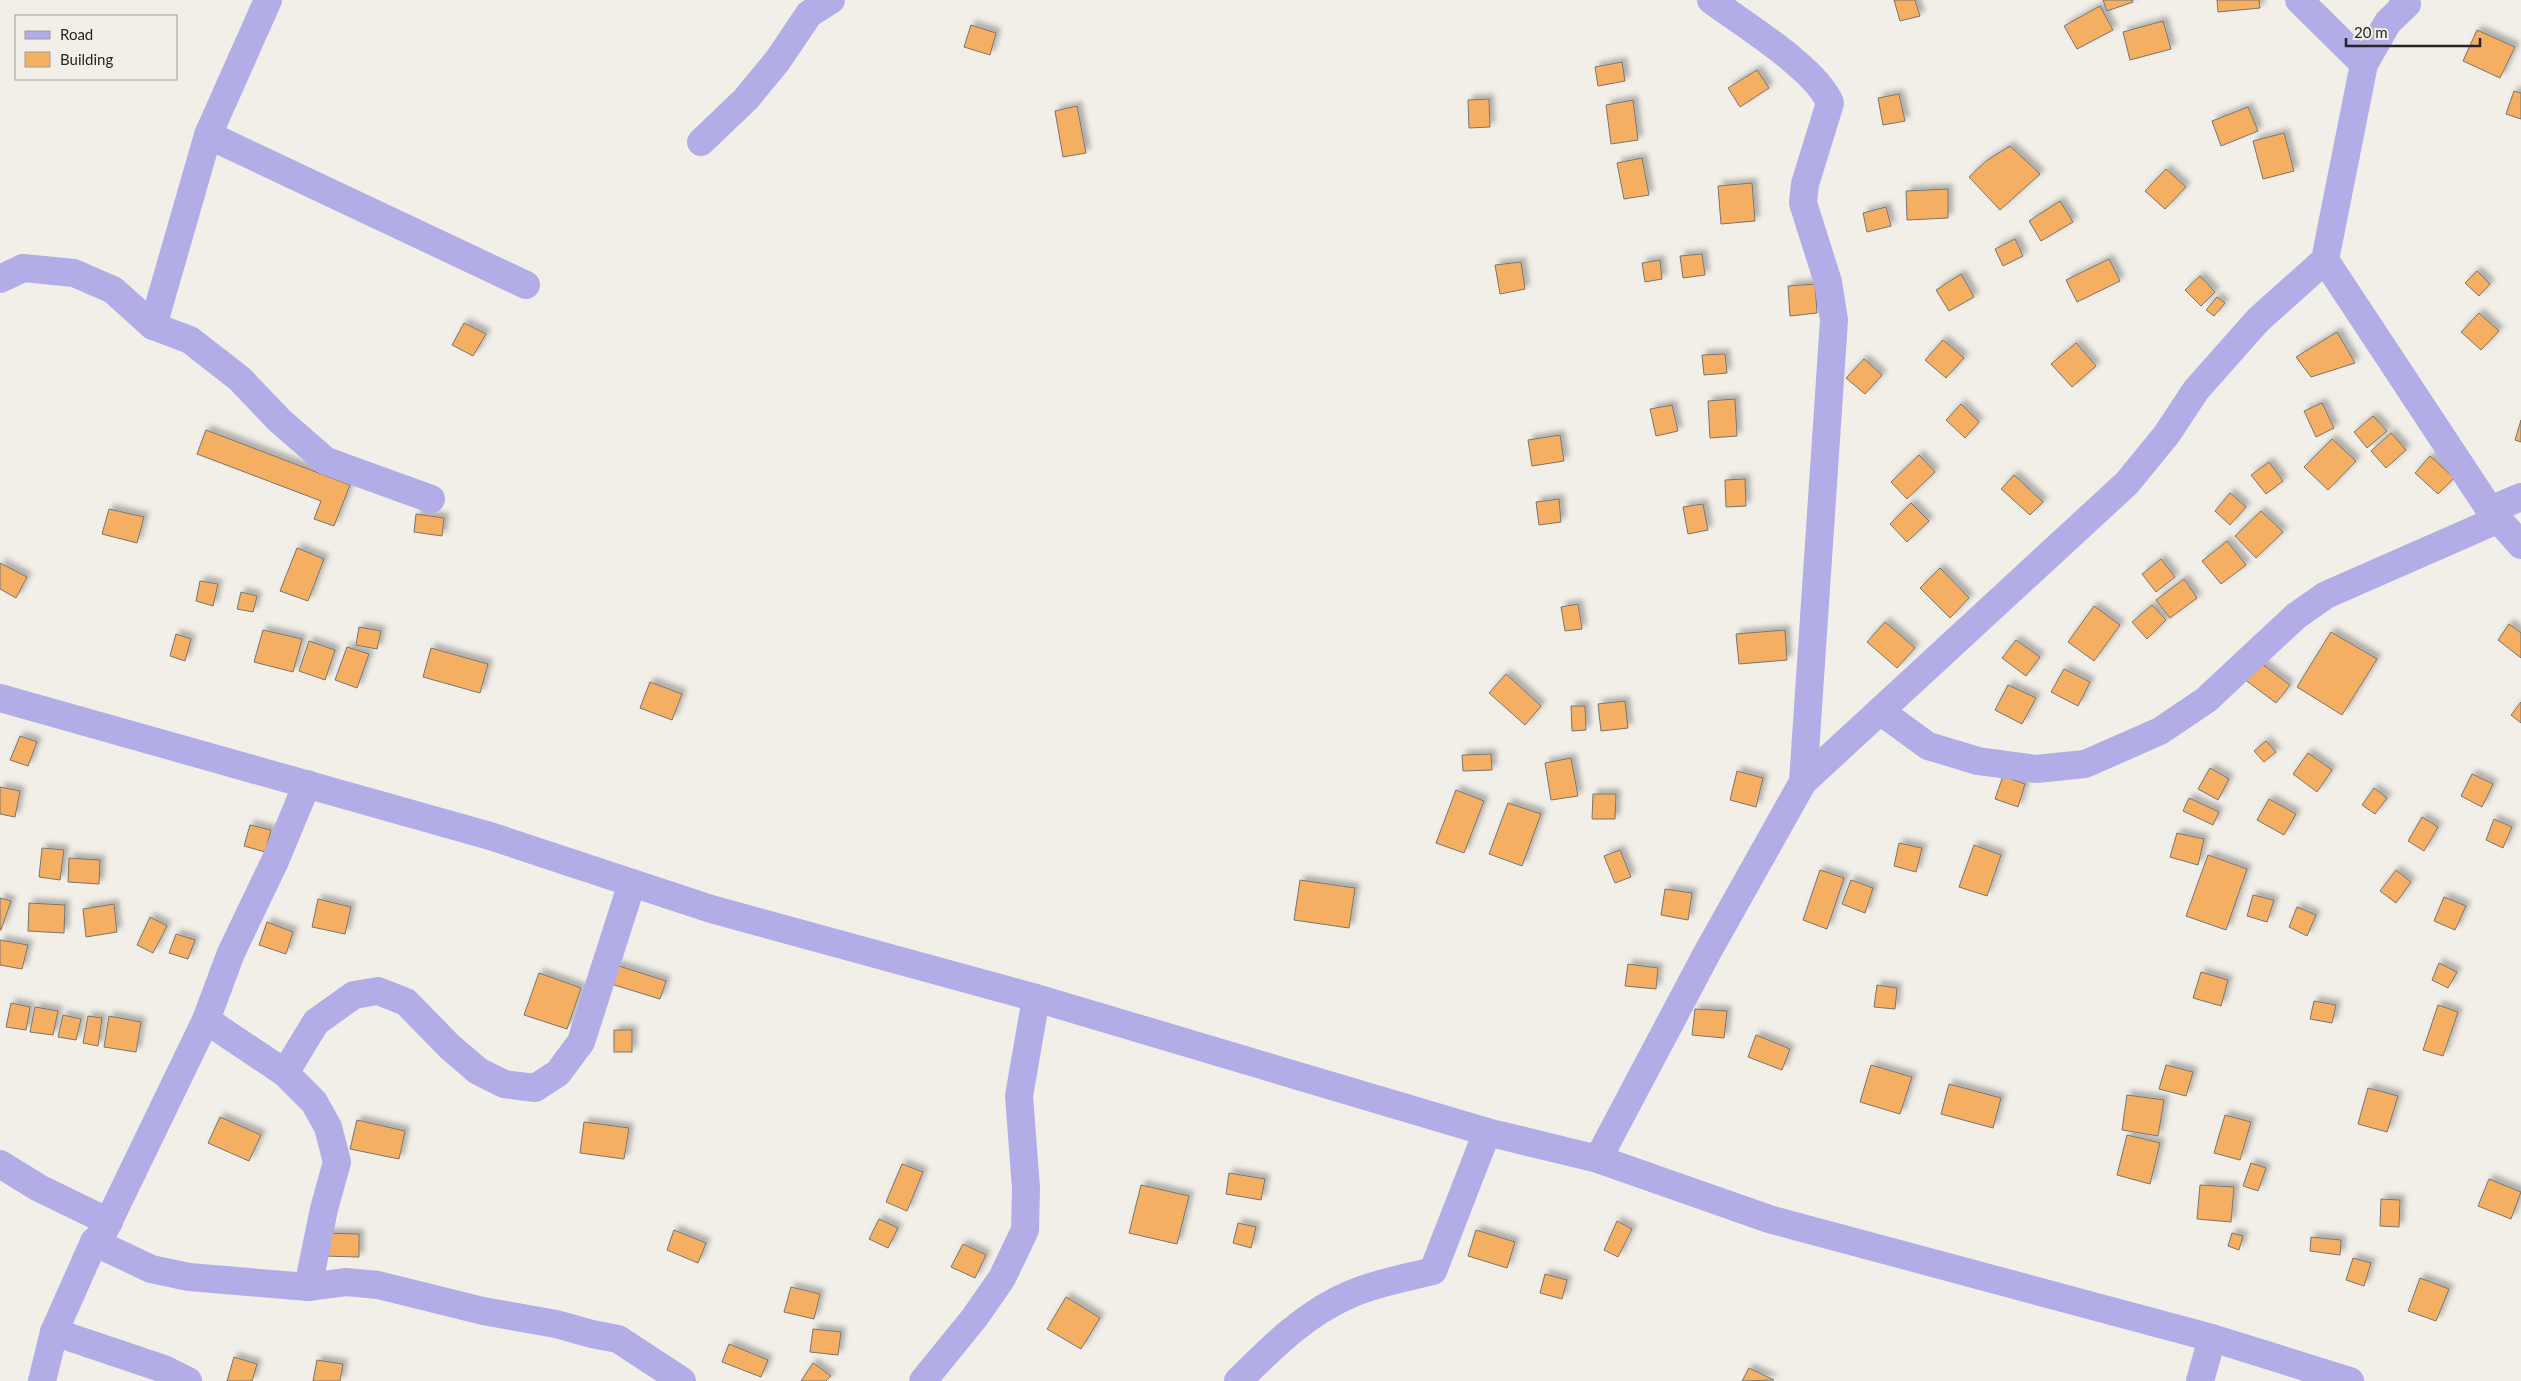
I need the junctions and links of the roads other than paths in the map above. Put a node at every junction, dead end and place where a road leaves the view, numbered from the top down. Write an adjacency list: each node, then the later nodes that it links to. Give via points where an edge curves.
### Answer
1 (268, 0): 7 (street)
2 (831, 0): 8 (street, via 809,14 746,99)
3 (1711, 0): 19 (street, via 1812,76 1830,103 1805,184 1803,204 1828,282 1834,320)
4 (2299, 0): 6 (street)
5 (2407, 1): 6 (street, via 2388,22)
6 (2364, 64): 9 (street)
7 (208, 135): 11 (street); 12 (street)
8 (701, 142)
9 (2324, 260): 15 (street); 18 (street, via 2258,320 2196,390 2167,434 2127,483)
10 (0, 279): 12 (street, via 23,268 74,273 113,290)
11 (526, 285)
12 (153, 326): 14 (street, via 190,340 240,379 279,420 326,461)
13 (2521, 497): 15 (street)
14 (432, 499)
15 (2494, 515): 16 (street); 18 (street, via 2326,595 2296,616 2206,700 2160,731 2085,764 2036,769 1978,761 1928,746)
16 (2521, 545)
17 (0, 698): 20 (street)
18 (1880, 711): 19 (street)
19 (1803, 782): 26 (street, via 1707,953)
20 (307, 784): 21 (street, via 490,836); 23 (street, via 231,954)
21 (632, 883): 22 (street, via 711,909); 24 (street, via 581,1042 558,1073 535,1088 504,1084 478,1071 406,1002 378,991 354,995 316,1022)
22 (1036, 998): 25 (street); 35 (street, via 1019,1096 1026,1188 1025,1230 1002,1278 975,1318)
23 (206, 1020): 24 (street); 28 (street)
24 (284, 1073): 29 (street, via 314,1102 328,1127 337,1162)
25 (1487, 1132): 26 (street); 36 (street, via 1433,1271 1351,1294 1305,1321)
26 (1598, 1159): 31 (street, via 1769,1219)
27 (0, 1164): 28 (street)
28 (101, 1232): 29 (street, via 151,1269 189,1276); 30 (street)
29 (308, 1287): 34 (street, via 346,1282 378,1285 618,1339)
30 (54, 1332): 32 (street); 33 (street, via 164,1369)
31 (2212, 1338): 37 (street); 38 (street)
32 (42, 1380)
33 (188, 1381)
34 (682, 1381)
35 (923, 1381)
36 (1238, 1381)
37 (2200, 1381)
38 (2350, 1381)

